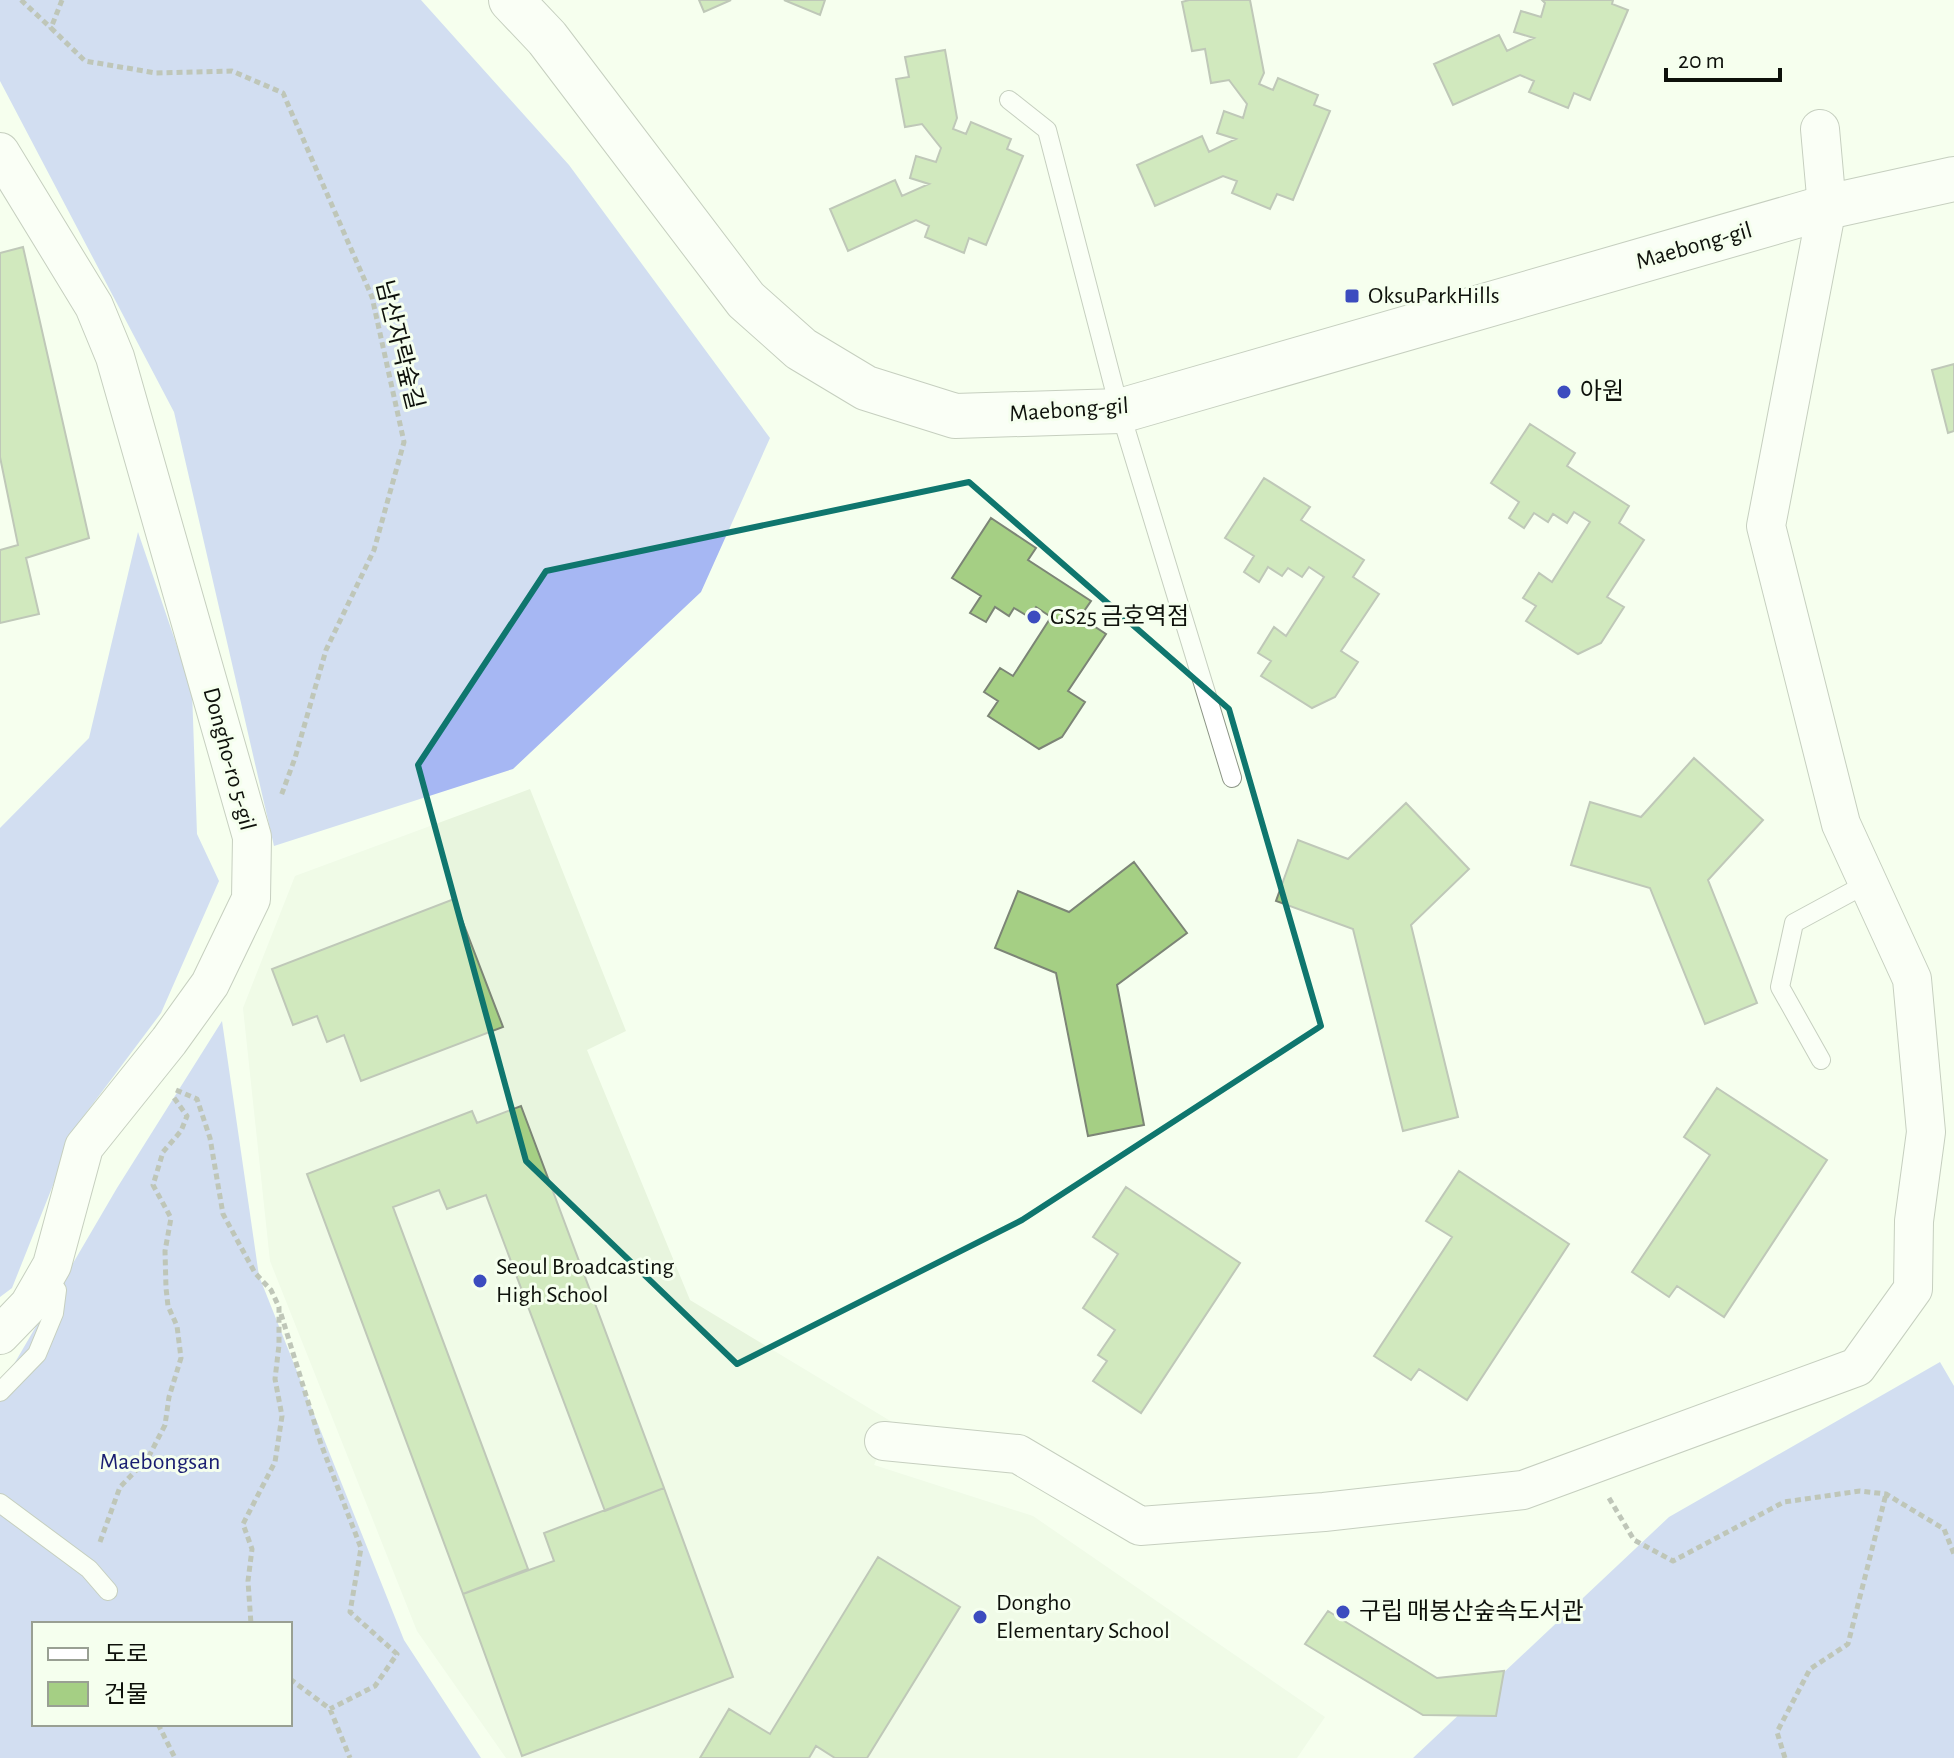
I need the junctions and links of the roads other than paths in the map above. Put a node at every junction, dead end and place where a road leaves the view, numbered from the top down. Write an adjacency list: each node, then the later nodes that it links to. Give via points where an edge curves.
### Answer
1 (511, 0): 7 (street, Maebong-gil, via 547,38 746,300 801,349 866,388 955,416)
2 (1009, 100): 7 (lane, via 1047,130)
3 (1820, 129): 6 (street)
4 (0, 152): 11 (street, Dongho-ro 5-gil, via 94,306 115,357 252,837 251,899 210,984 84,1147)
5 (1954, 179): 6 (street, Maebong-gil)
6 (1827, 207): 7 (street, Maebong-gil); 9 (street, via 1766,526 1841,824)
7 (1120, 411): 8 (lane)
8 (1232, 778)
9 (1866, 884): 10 (lane, via 1794,923 1780,987); 14 (street, via 1912,979 1926,1132 1914,1221 1913,1289 1857,1367 1523,1490 1140,1526 1018,1454)
10 (1821, 1060)
11 (46, 1276): 12 (street, Dongho-ro 5-gil, via 29,1305); 13 (lane, via 57,1290 54,1313 37,1354)
12 (0, 1335)
13 (0, 1392)
14 (884, 1441)
15 (0, 1503): 16 (lane, via 89,1569)
16 (108, 1591)

